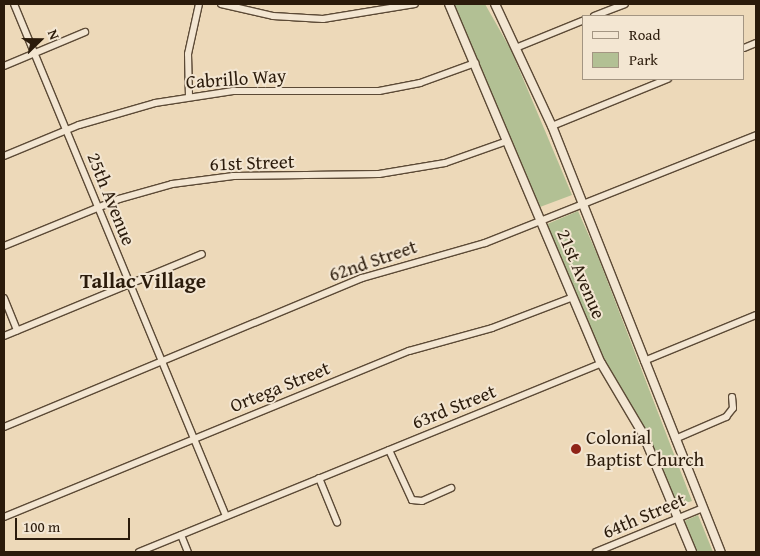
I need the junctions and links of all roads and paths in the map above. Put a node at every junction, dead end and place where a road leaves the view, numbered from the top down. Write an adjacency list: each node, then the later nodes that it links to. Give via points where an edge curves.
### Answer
1 (14, 4): 12 (street, 25th Avenue)
2 (199, 4): 16 (street, via 188,54)
3 (221, 4): 4 (street, via 273,16 323,19)
4 (415, 4)
5 (449, 4): 13 (street, 21st Avenue)
6 (495, 4): 11 (street, 21st Avenue)
7 (625, 4): 8 (street)
8 (597, 15)
9 (582, 21): 11 (street)
10 (86, 32): 12 (street)
11 (518, 47): 17 (street, 21st Avenue)
12 (34, 53): 14 (street); 18 (street, 25th Avenue)
13 (475, 63): 16 (street, Cabrillo Way, via 426,81 378,91 262,90); 20 (street, 21st Avenue)
14 (4, 66)
15 (666, 80): 17 (street)
16 (189, 96): 18 (street, Cabrillo Way, via 136,108)
17 (552, 126): 22 (street, 21st Avenue)
18 (66, 130): 21 (street, Cabrillo Way); 23 (street, 25th Avenue)
19 (756, 135): 22 (street, 62nd Street)
20 (507, 142): 23 (street, 61st Street, via 412,170 346,177 202,179); 24 (street, 21st Avenue)
21 (4, 156)
22 (583, 204): 24 (street, 62nd Street); 34 (street, 21st Avenue)
23 (98, 207): 25 (street, 61st Street); 27 (street, 25th Avenue)
24 (540, 220): 28 (street, 21st Avenue); 33 (street, 62nd Street, via 477,245 384,270)
25 (4, 246)
26 (202, 254): 27 (street)
27 (130, 284): 31 (street); 33 (street, 25th Avenue)
28 (573, 297): 35 (street, 21st Avenue); 39 (street, Ortega Street, via 492,328 409,351)
29 (4, 298): 31 (street)
30 (756, 315): 34 (street)
31 (17, 330): 32 (street)
32 (4, 336)
33 (162, 361): 37 (street, 62nd Street); 39 (street, 25th Avenue)
34 (644, 361): 38 (street, 21st Avenue)
35 (601, 363): 40 (street, 63rd Street); 46 (street, 21st Avenue, via 643,434)
36 (732, 397): 38 (street, via 733,408 726,417)
37 (4, 427)
38 (675, 438): 43 (street, 21st Avenue)
39 (194, 439): 44 (street, 25th Avenue); 45 (street, Ortega Street)
40 (389, 450): 41 (street, 63rd Street); 42 (street, via 412,500 422,502)
41 (319, 478): 44 (street, 63rd Street); 47 (street)
42 (451, 488)
43 (703, 508): 46 (street, 64th Street); 53 (street, 21st Avenue)
44 (226, 516): 48 (street, 63rd Street)
45 (4, 517)
46 (676, 519): 51 (street, 64th Street); 52 (street, 21st Avenue)
47 (337, 522)
48 (181, 535): 49 (street, 63rd Street); 50 (street)
49 (139, 552)
50 (188, 552)
51 (596, 552)
52 (692, 552)
53 (721, 552)

